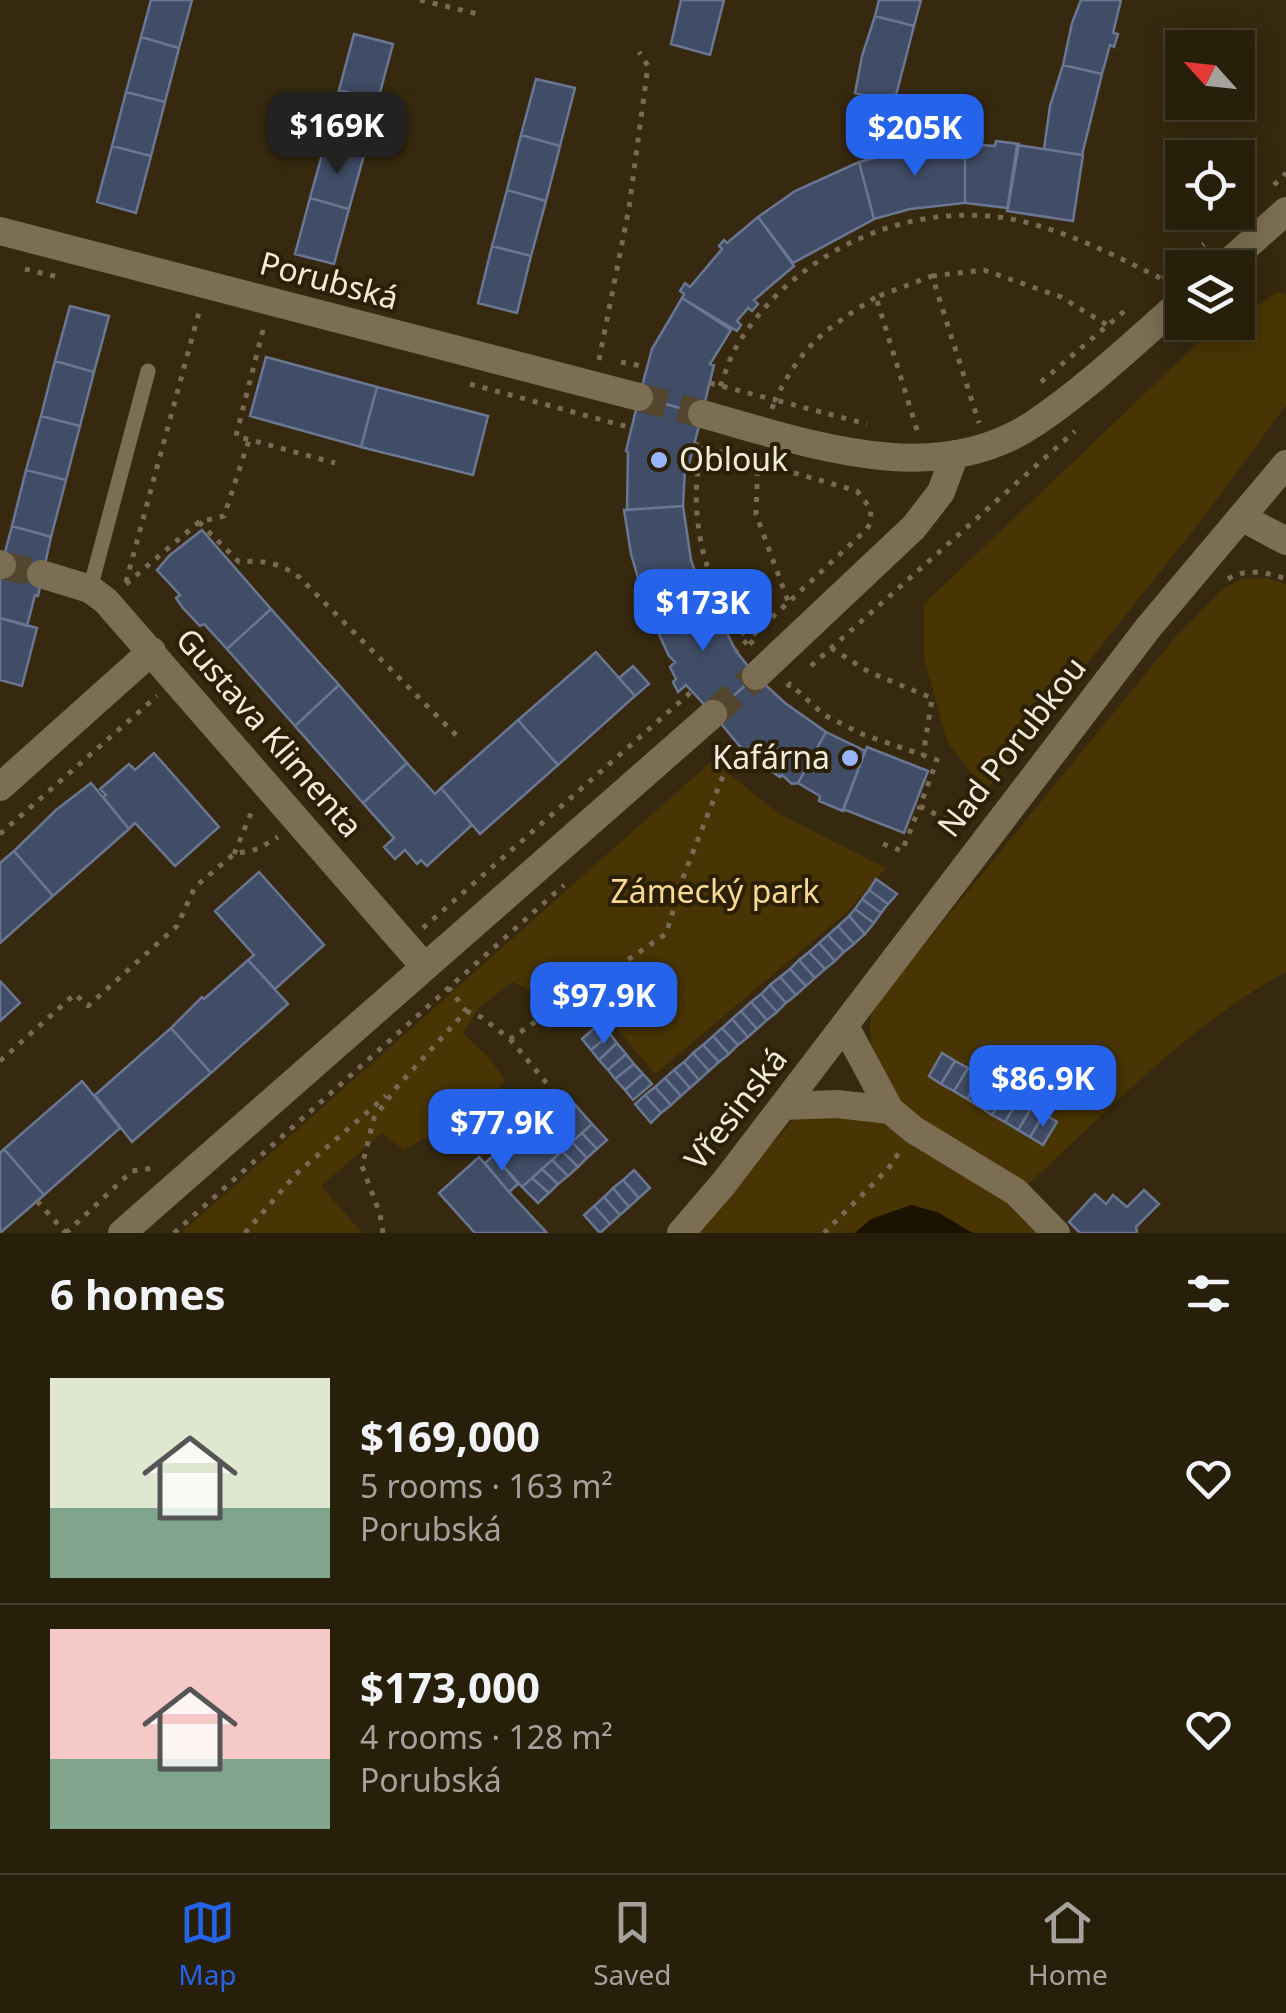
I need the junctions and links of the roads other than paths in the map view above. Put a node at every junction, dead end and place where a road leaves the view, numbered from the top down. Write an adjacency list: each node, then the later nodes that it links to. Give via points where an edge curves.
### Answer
1 (1277, 200): 3 (street)
2 (0, 230): 6 (street, Porubská)
3 (1237, 250)
4 (1165, 315): 8 (street, via 1034,424 992,444)
5 (148, 371): 13 (lane)
6 (640, 398)
7 (702, 414): 8 (street, via 877,457 928,458)
8 (959, 442): 15 (street, via 929,511)
9 (1286, 464): 10 (street, Nad Porubkou)
10 (1243, 518): 11 (street); 19 (street, Nad Porubkou, via 1148,628)
11 (1286, 541)
12 (41, 574): 13 (street, Gustava Klimenta)
13 (107, 592): 14 (street, Gustava Klimenta)
14 (152, 650): 17 (street); 18 (street, Gustava Klimenta)
15 (768, 678)
16 (713, 714): 18 (street)
17 (0, 786)
18 (424, 966): 22 (street)
19 (845, 1026): 20 (street, Vřesinská); 21 (street)
20 (784, 1106): 21 (street); 23 (street, Vřesinská)
21 (890, 1110): 24 (street, via 1016,1192)
22 (122, 1233)
23 (680, 1233)
24 (1056, 1233)

